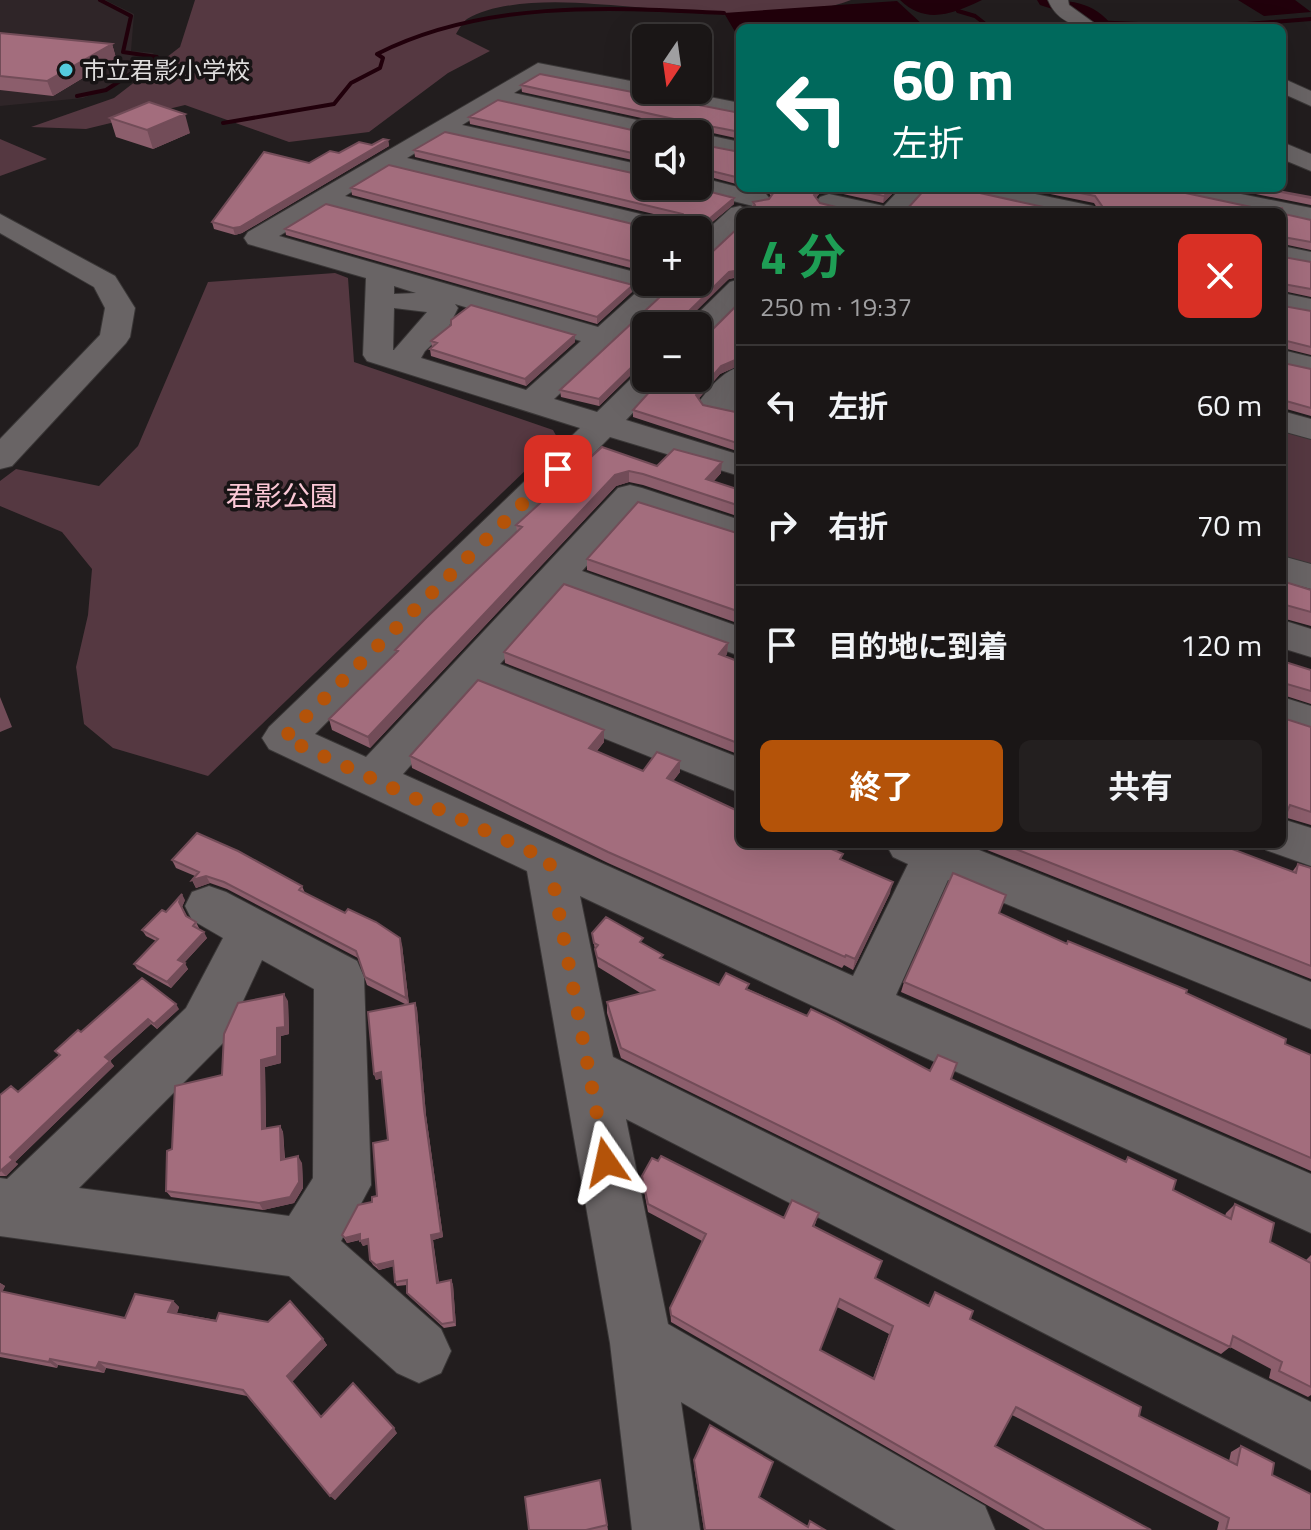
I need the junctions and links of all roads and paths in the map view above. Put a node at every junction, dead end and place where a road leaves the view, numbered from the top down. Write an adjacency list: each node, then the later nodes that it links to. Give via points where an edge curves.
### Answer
1 (1058, 0): 2 (street)
2 (1085, 24)
3 (632, 83): 7 (street, via 538,69)
4 (736, 86): 6 (street)
5 (1286, 87): 8 (street)
6 (712, 89)
7 (494, 95): 11 (street); 12 (street)
8 (1311, 99)
9 (712, 100): 10 (street)
10 (736, 109)
11 (632, 126)
12 (441, 127): 15 (street); 16 (street)
13 (712, 143): 14 (street)
14 (736, 148)
15 (386, 160): 21 (street); 31 (street)
16 (632, 170)
17 (712, 190): 23 (street)
18 (911, 192): 25 (street)
19 (989, 192): 26 (street)
20 (1194, 192): 27 (street)
21 (324, 198): 38 (street); 39 (street, via 257,238)
22 (830, 201): 24 (street)
23 (752, 203)
24 (860, 208)
25 (897, 208)
26 (1065, 208)
27 (1272, 208)
28 (1286, 211): 30 (street)
29 (736, 216): 33 (street)
30 (1311, 216)
31 (632, 220)
32 (0, 222): 56 (street, via 105,282 120,308 115,337)
33 (712, 236)
34 (712, 244): 35 (street)
35 (736, 247)
36 (1286, 255): 37 (street)
37 (1311, 260)
38 (632, 276)
39 (379, 290): 45 (street); 47 (street, via 378,355); 47 (street, via 443,308 432,329 409,346)
40 (736, 292): 44 (street)
41 (649, 296): 45 (street)
42 (1286, 303): 43 (street)
43 (1311, 308)
44 (712, 316)
45 (603, 338): 51 (street)
46 (1286, 360): 48 (street)
47 (404, 363): 51 (street)
48 (1311, 366)
49 (736, 380): 52 (street, via 715,402)
50 (636, 392): 54 (street)
51 (532, 402): 54 (street)
52 (736, 408)
53 (1286, 422): 55 (street)
54 (603, 424): 57 (street); 69 (street, via 284,738)
55 (1311, 429)
56 (0, 459)
57 (736, 465)
58 (736, 531): 60 (street, via 630,496)
59 (1286, 569): 61 (street)
60 (558, 576): 63 (street); 65 (street)
61 (1311, 577)
62 (1286, 635): 64 (street)
63 (736, 641)
64 (1311, 643)
65 (473, 669): 68 (street); 69 (street)
66 (1286, 713): 67 (street)
67 (1311, 722)
68 (736, 774)
69 (374, 777): 73 (street)
70 (1286, 838): 71 (street)
71 (1311, 847)
72 (929, 848): 74 (street); 75 (street)
73 (549, 860): 74 (street); 76 (street)
74 (865, 1006): 77 (street)
75 (1311, 1006)
76 (589, 1072): 80 (street); 82 (street)
77 (1311, 1204)
78 (8, 1209): 79 (street); 79 (street, via 205,1025 230,918 339,977 342,1185)
79 (303, 1248): 81 (street)
80 (641, 1343): 83 (street); 84 (street)
81 (419, 1351)
82 (1311, 1437)
83 (666, 1530)
84 (961, 1530)

